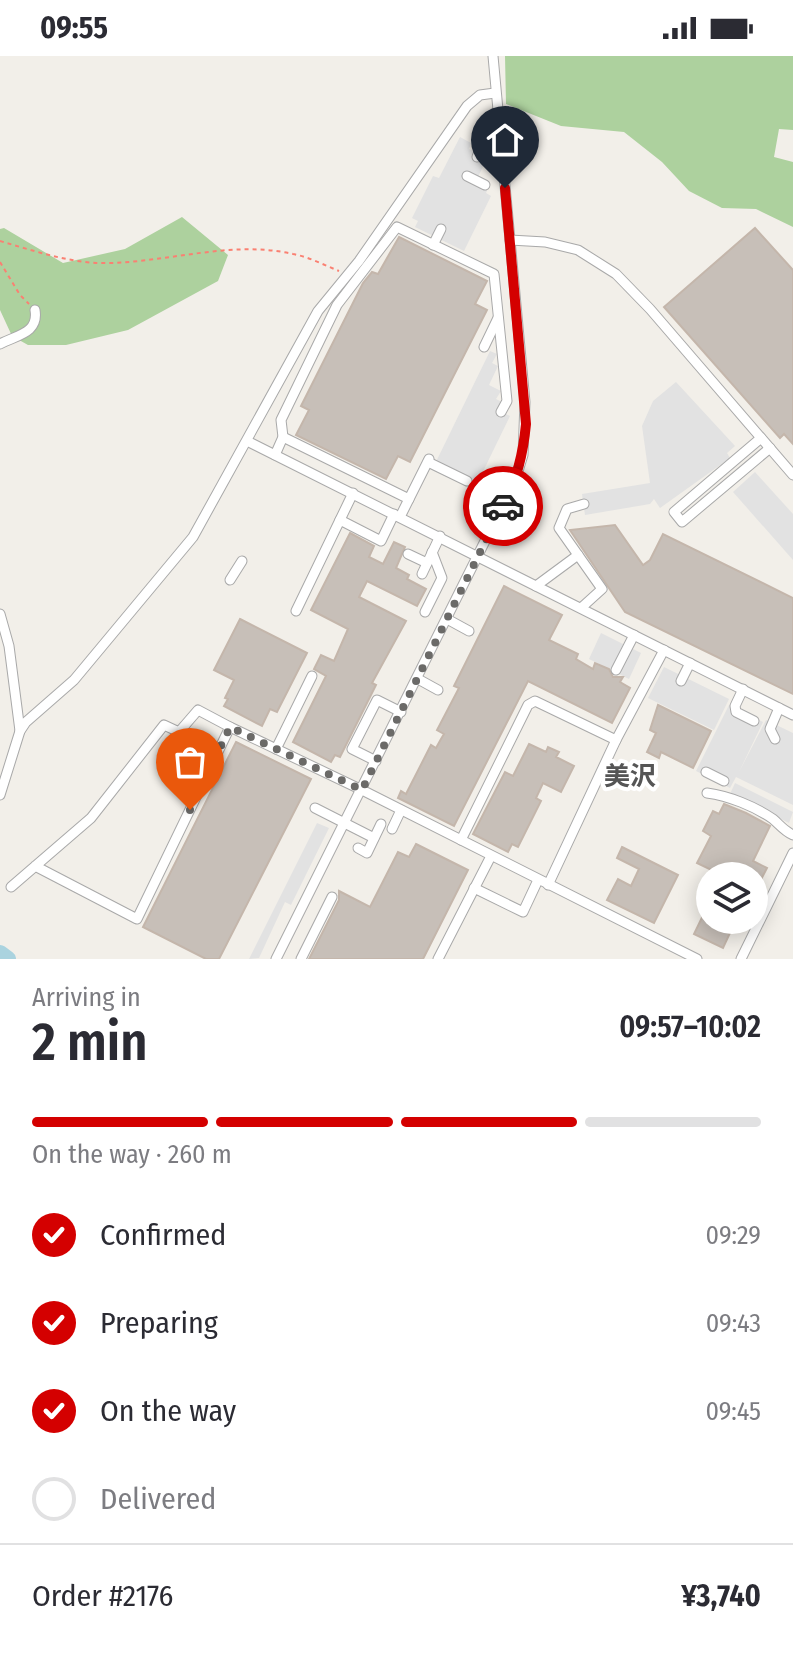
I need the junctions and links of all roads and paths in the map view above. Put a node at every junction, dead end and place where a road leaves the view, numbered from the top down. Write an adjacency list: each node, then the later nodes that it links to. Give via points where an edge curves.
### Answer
1 (493, 56): 2 (street)
2 (495, 93): 3 (street); 12 (street, via 480,95 467,106)
3 (500, 136): 4 (street, via 485,137); 8 (street)
4 (477, 157)
5 (467, 176): 6 (street)
6 (485, 185)
7 (441, 229): 10 (street)
8 (510, 240): 19 (street, via 578,250 616,274); 34 (street, via 525,402 523,455)
9 (0, 241): 12 (path, via 96,263 272,250)
10 (433, 245): 14 (street, via 494,274); 18 (street, via 397,227 366,266 337,305 281,420)
11 (0, 262): 13 (path)
12 (348, 274): 20 (street, via 318,311)
13 (35, 310): 15 (street, via 32,329)
14 (499, 318): 16 (street); 17 (street, via 507,401)
15 (0, 344)
16 (484, 347)
17 (501, 412)
18 (283, 437): 22 (street); 26 (street)
19 (761, 438): 21 (street); 21 (street, via 674,512 682,522)
20 (247, 441): 22 (street); 60 (street, via 193,537 74,680)
21 (770, 448): 23 (street)
22 (275, 455): 25 (street)
23 (793, 475)
24 (467, 481): 26 (street, via 428,460)
25 (353, 493): 28 (street); 29 (street)
26 (409, 499): 28 (street)
27 (584, 504): 33 (street, via 567,509 559,528)
28 (397, 515): 29 (street, via 381,541); 30 (street)
29 (340, 520): 41 (street)
30 (440, 536): 31 (street); 34 (street)
31 (432, 552): 36 (street); 42 (street, via 442,578 436,581)
32 (408, 554): 36 (street)
33 (578, 555): 39 (street); 40 (street, via 602,589)
34 (478, 557): 39 (street); 44 (street)
35 (242, 561): 38 (street)
36 (427, 563): 37 (street)
37 (422, 574)
38 (230, 580)
39 (536, 586): 40 (street)
40 (581, 608): 46 (street)
41 (296, 611)
42 (425, 612)
43 (0, 614): 60 (street)
44 (447, 619): 45 (street); 51 (street)
45 (469, 631)
46 (634, 635): 47 (street); 49 (street)
47 (664, 650): 48 (street); 62 (street)
48 (690, 663): 52 (street); 53 (street)
49 (616, 670)
50 (312, 676): 63 (street)
51 (418, 679): 54 (street); 56 (street)
52 (681, 681)
53 (743, 689): 55 (street); 58 (street, via 736,712)
54 (438, 690)
55 (779, 708): 57 (street); 61 (street, via 770,729)
56 (401, 712): 64 (street); 64 (street, via 377,700 352,749)
57 (793, 715)
58 (754, 721)
59 (230, 727): 63 (street); 79 (street, via 198,710 179,732 164,725 91,818); 79 (street, via 137,919)
60 (20, 731): 69 (street)
61 (775, 739)
62 (616, 740): 75 (street, via 535,701 528,705); 81 (street)
63 (276, 749): 67 (street)
64 (376, 761): 67 (street)
65 (706, 772): 66 (street)
66 (724, 781)
67 (362, 790): 71 (street); 72 (street)
68 (707, 793): 73 (street, via 763,810)
69 (0, 795)
70 (315, 808): 72 (street)
71 (401, 810): 74 (street); 75 (street)
72 (346, 822): 74 (street); 85 (street)
73 (793, 835)
74 (374, 838): 76 (street, via 367,853)
75 (461, 840): 78 (street)
76 (358, 848)
77 (793, 853): 89 (street)
78 (491, 856): 80 (street); 83 (street)
79 (35, 866): 82 (street)
80 (538, 880): 81 (street); 83 (street, via 523,912)
81 (548, 885): 88 (street)
82 (11, 887)
83 (474, 888): 87 (street)
84 (332, 897): 86 (street)
85 (276, 959)
86 (301, 959)
87 (438, 959)
88 (697, 959)
89 (741, 959)

